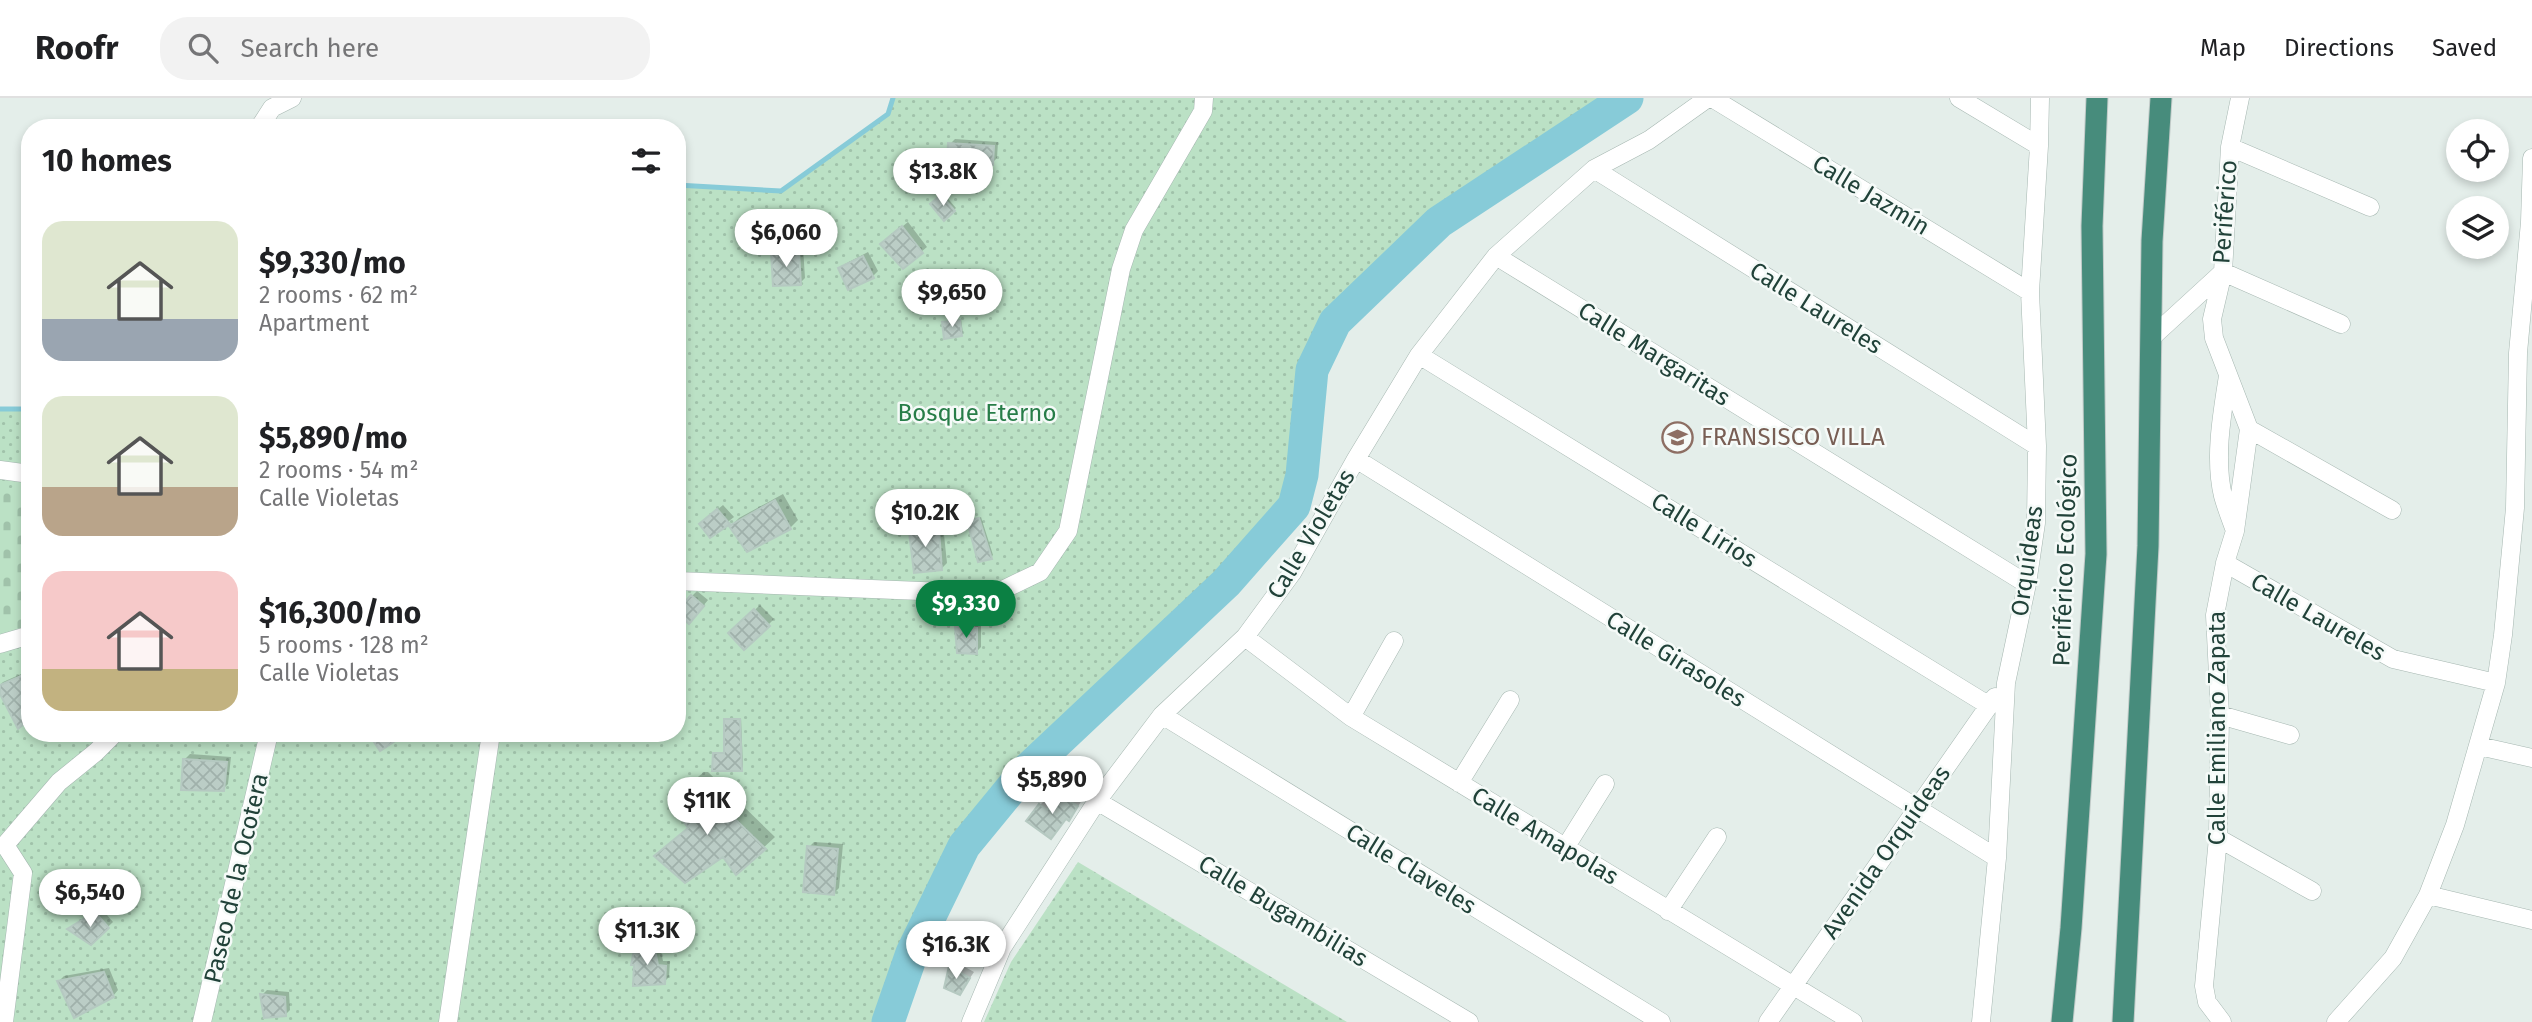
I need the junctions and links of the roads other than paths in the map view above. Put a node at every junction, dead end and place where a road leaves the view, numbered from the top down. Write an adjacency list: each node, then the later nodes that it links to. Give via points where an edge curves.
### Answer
1 (292, 98): 9 (street, via 272,108)
2 (1204, 98): 34 (street, via 1203,111 1134,230 1121,270 1068,531 1040,572 994,594)
3 (1710, 98): 13 (street, Calle Violetas, via 1649,141); 18 (street, Calle Jazmín)
4 (1959, 98): 10 (street)
5 (2040, 98): 10 (street, Orquídeas)
6 (2097, 98): 76 (highway, Periférico Ecológico, via 2092,226 2096,554)
7 (2161, 98): 20 (highway)
8 (2240, 98): 11 (street, Periférico)
9 (265, 119)
10 (2039, 146): 18 (street, Orquídeas)
11 (2230, 147): 14 (street); 17 (street, Periférico)
12 (2532, 158): 15 (street)
13 (1594, 169): 16 (street, Calle Violetas); 25 (street, Calle Laureles)
14 (2370, 207)
15 (2531, 222): 22 (street)
16 (1496, 256): 21 (street, Calle Violetas); 35 (street, Calle Margaritas)
17 (2223, 272): 19 (street); 20 (street, Periférico); 23 (street, Calle Emiliano Zapata, via 2212,319)
18 (2030, 292): 25 (street, Orquídeas)
19 (2341, 324)
20 (2151, 338): 77 (highway, via 2148,546)
21 (1419, 355): 26 (street, Calle Violetas); 43 (street, Calle Lirios)
22 (2525, 356): 29 (street)
23 (2228, 376): 24 (street, Calle Emiliano Zapata); 32 (street, via 2220,475)
24 (2249, 429): 30 (street); 32 (street, Calle Emiliano Zapata)
25 (2038, 446): 35 (street, Orquídeas, via 2036,523)
26 (1356, 459): 36 (street, Calle Violetas, via 1292,573); 56 (street, Calle Girasoles)
27 (0, 470): 28 (street)
28 (21, 473)
29 (2515, 508): 31 (street); 41 (street)
30 (2392, 510)
31 (2532, 516)
32 (2235, 531): 33 (street, Calle Emiliano Zapata)
33 (2225, 563): 41 (street, Calle Laureles, via 2393,659); 45 (street, Calle Emiliano Zapata, via 2215,615)
34 (686, 581)
35 (2027, 584): 40 (street, Orquídeas)
36 (1245, 637): 44 (street, Calle Violetas); 46 (street, Calle Amapolas)
37 (21, 638): 39 (street)
38 (1394, 641): 46 (street)
39 (0, 644)
40 (2006, 683): 43 (street, Avenida Orquídeas); 61 (street, Orquídeas)
41 (2497, 683): 51 (street)
42 (1510, 700): 53 (street)
43 (1988, 705): 56 (street, Avenida Orquídeas)
44 (1162, 715): 55 (street, Calle Violetas); 72 (street, Calle Claveles)
45 (2220, 715): 47 (street); 58 (street, Calle Emiliano Zapata)
46 (1351, 718): 53 (street, Calle Amapolas)
47 (2290, 735)
48 (106, 742): 59 (street, via 59,782)
49 (267, 742): 68 (street, Paseo de la Ocotera)
50 (490, 742): 69 (street)
51 (2479, 746): 52 (street); 63 (street)
52 (2532, 758)
53 (1459, 783): 60 (street, Calle Amapolas)
54 (1605, 784): 60 (street)
55 (1097, 801): 70 (street, Calle Violetas, via 1002,948); 71 (street, Calle Bugambilias)
56 (1915, 809): 61 (street, Calle Girasoles); 66 (street, Avenida Orquídeas)
57 (1717, 837): 64 (street)
58 (2218, 838): 62 (street); 78 (street, Calle Emiliano Zapata, via 2204,986 2207,1002)
59 (3, 844): 67 (street, via 23,873)
60 (1565, 848): 64 (street, Calle Amapolas)
61 (1997, 858): 75 (street, Orquídeas)
62 (2312, 891)
63 (2428, 895): 65 (street); 79 (street, via 2393,958)
64 (1668, 911): 66 (street, Calle Amapolas)
65 (2532, 920)
66 (1793, 987): 73 (street, Avenida Orquídeas); 74 (street, Calle Amapolas)
67 (4, 1022)
68 (202, 1022)
69 (448, 1022)
70 (971, 1022)
71 (1469, 1022)
72 (1661, 1022)
73 (1768, 1022)
74 (1853, 1022)
75 (1982, 1022)
76 (2062, 1022)
77 (2123, 1022)
78 (2222, 1022)
79 (2336, 1022)

